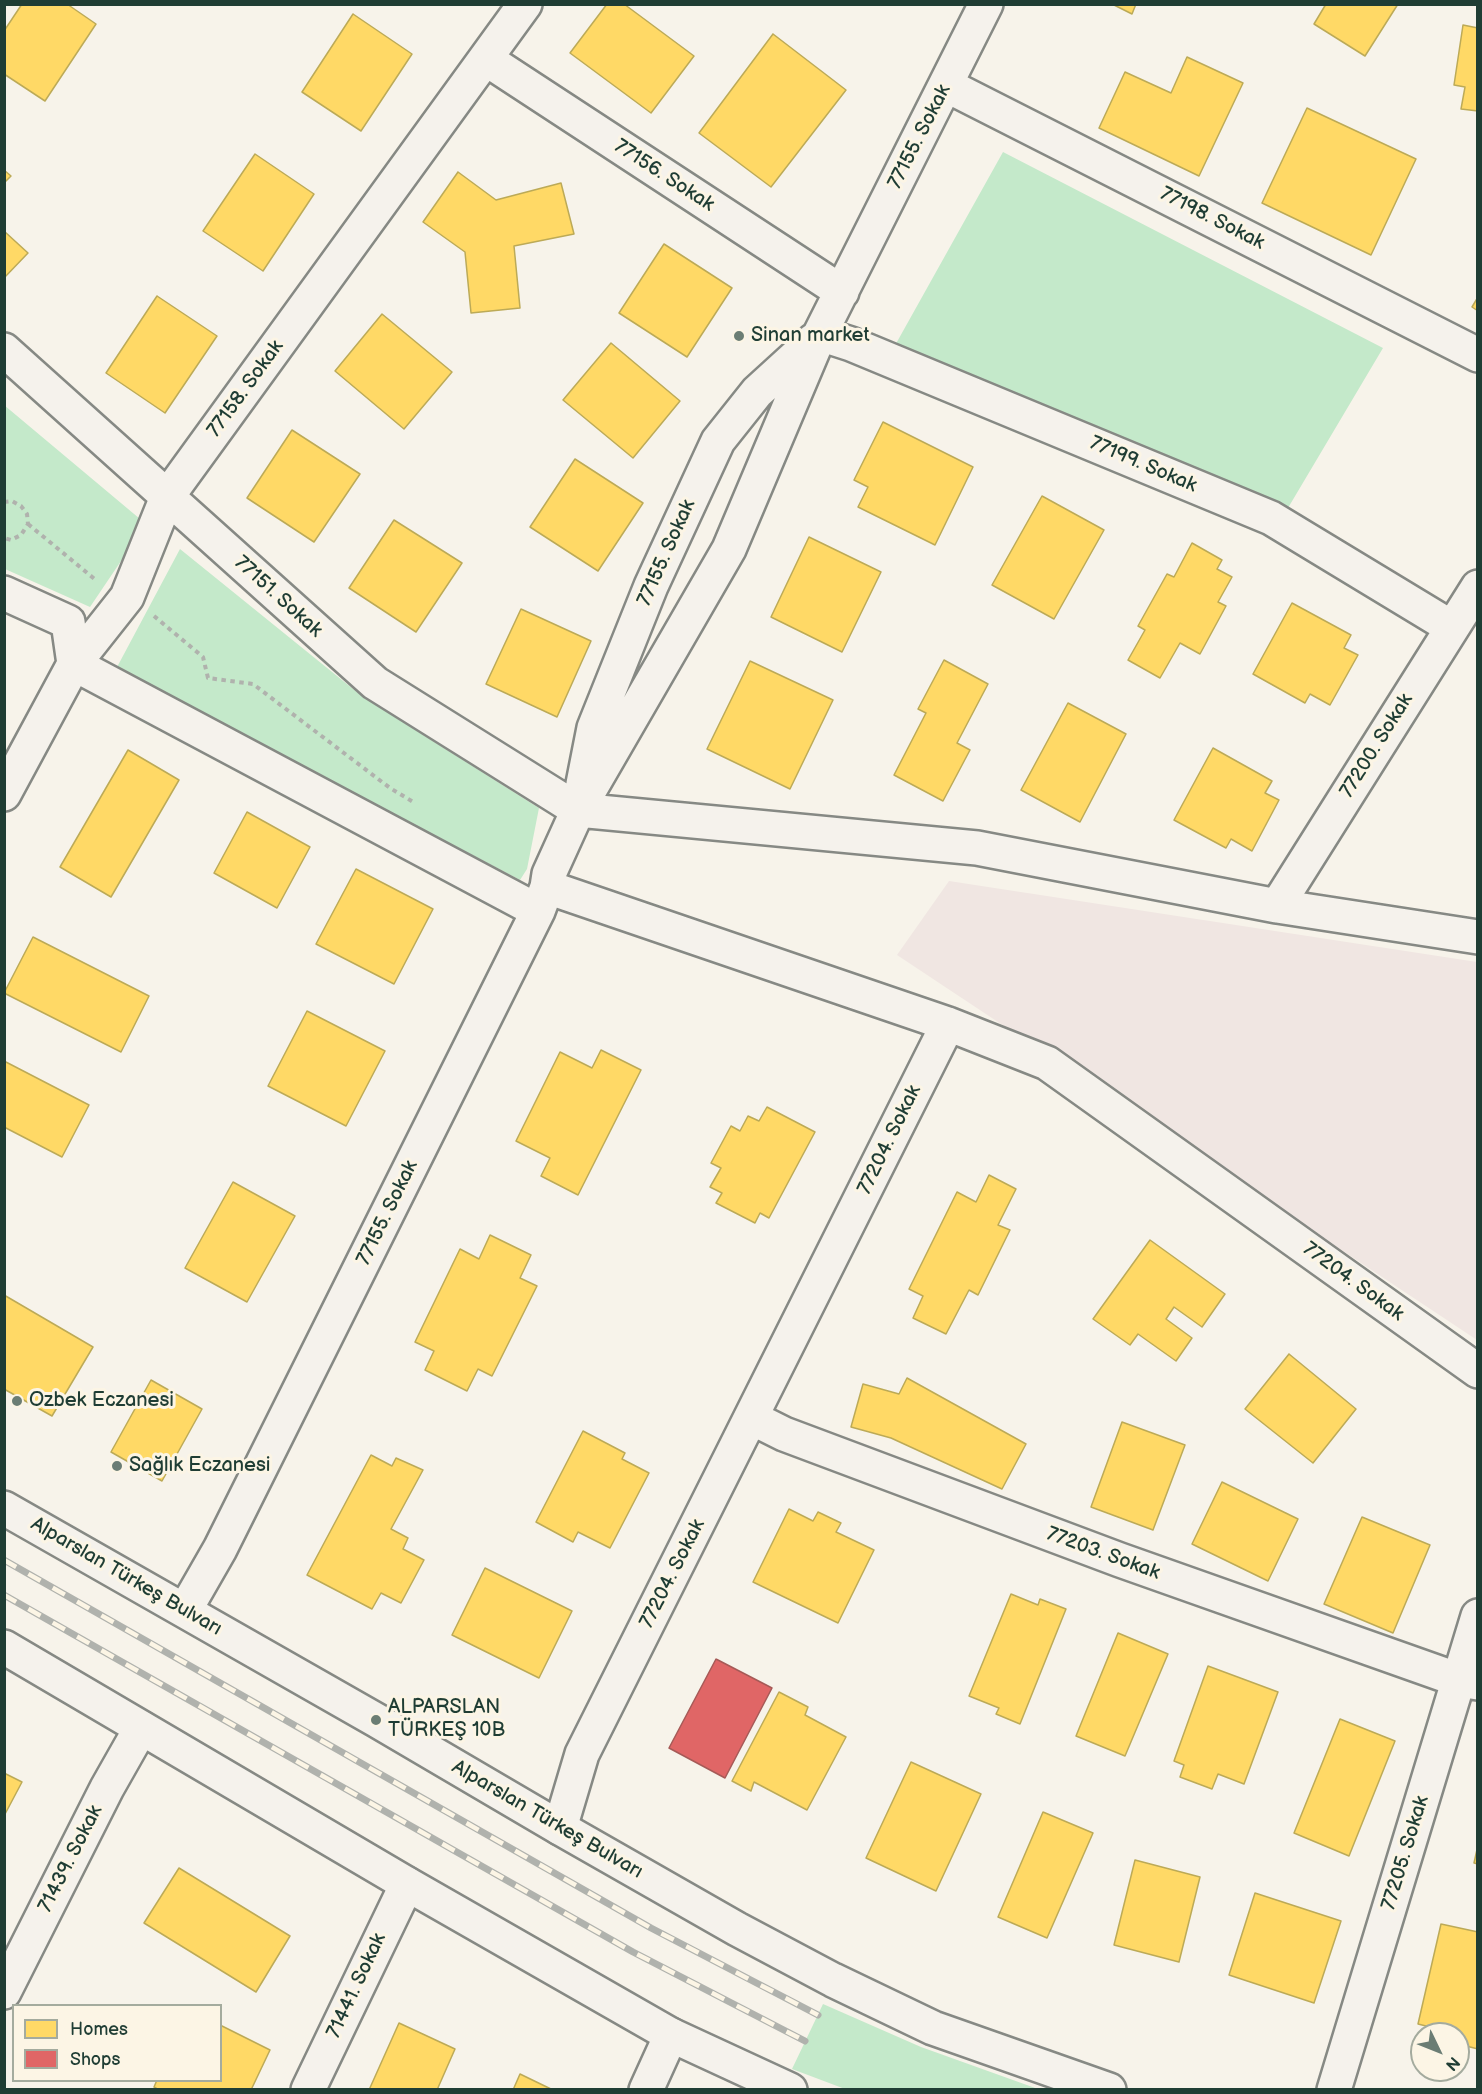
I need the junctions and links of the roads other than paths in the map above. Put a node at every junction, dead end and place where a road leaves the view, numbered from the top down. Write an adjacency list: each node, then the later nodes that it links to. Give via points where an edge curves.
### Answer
1 (525, 4): 3 (street, 77158. Sokak)
2 (986, 4): 4 (street, 77155. Sokak)
3 (486, 59): 5 (street, 77156. Sokak); 9 (street, 77158. Sokak)
4 (946, 85): 5 (street, 77155. Sokak); 8 (street, 77198. Sokak)
5 (842, 292): 6 (street, 77155. Sokak)
6 (820, 334): 12 (street, 77199. Sokak, via 1271,518); 15 (street, 77155. Sokak, via 729,549); 15 (street, 77155. Sokak, via 757,392 718,441 651,586 594,728)
7 (4, 350): 9 (street, 77151. Sokak)
8 (1478, 355)
9 (167, 497): 13 (street, 77158. Sokak, via 127,597); 15 (street, 77151. Sokak, via 375,683)
10 (1478, 587): 12 (street, 77200. Sokak)
11 (4, 593): 13 (street, via 68,622)
12 (1451, 627): 17 (street, 77200. Sokak)
13 (74, 664): 14 (street, 77158. Sokak); 16 (street)
14 (4, 794)
15 (578, 810): 16 (street, 77155. Sokak, via 549,874); 17 (street, via 977,848)
16 (543, 899): 19 (street); 23 (street, 77155. Sokak, via 226,1539)
17 (1277, 906): 18 (street)
18 (1478, 938)
19 (948, 1024): 20 (street, 77204. Sokak, via 1047,1063); 21 (street, 77204. Sokak)
20 (1478, 1371)
21 (752, 1418): 26 (street, 77203. Sokak, via 784,1434 1120,1560); 28 (street, 77204. Sokak, via 582,1754)
22 (4, 1508): 23 (street, Alparslan Türkeş Bulvarı)
23 (185, 1610): 28 (street, Alparslan Türkeş Bulvarı)
24 (1478, 1616): 26 (street, 77205. Sokak)
25 (4, 1647): 27 (street)
26 (1468, 1682): 37 (street, 77205. Sokak)
27 (141, 1728): 29 (street); 30 (street, 71439. Sokak)
28 (560, 1828): 36 (street, Alparslan Türkeş Bulvarı, via 737,1929 933,2028)
29 (407, 1884): 32 (street); 33 (street, 71441. Sokak)
30 (13, 1955): 31 (street, 71439. Sokak)
31 (4, 1992)
32 (671, 2035): 34 (street); 35 (street)
33 (308, 2090)
34 (646, 2090)
35 (790, 2090)
36 (1109, 2090)
37 (1334, 2090)

